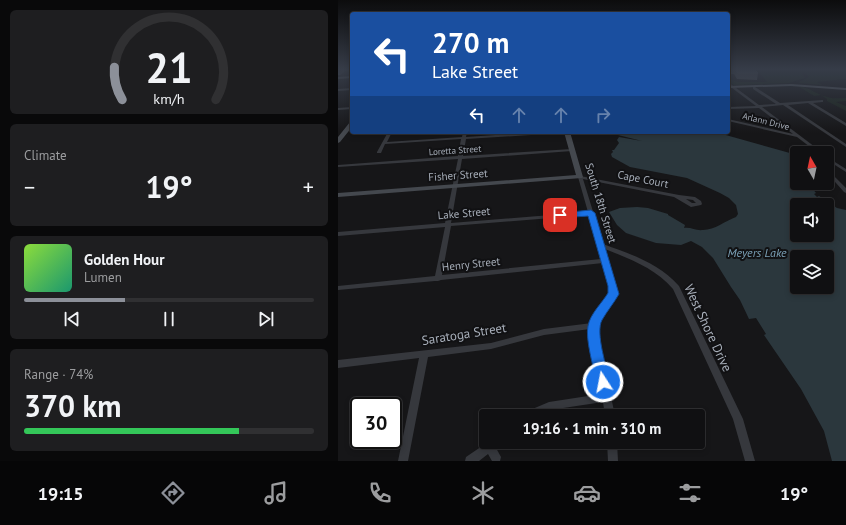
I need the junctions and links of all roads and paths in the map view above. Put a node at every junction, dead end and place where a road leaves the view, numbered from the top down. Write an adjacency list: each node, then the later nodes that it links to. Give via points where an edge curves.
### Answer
1 (737, 91): 6 (street)
2 (758, 91): 5 (street)
3 (822, 101): 4 (street)
4 (809, 102): 5 (street); 11 (street)
5 (782, 104): 6 (street); 21 (street)
6 (759, 106): 8 (street); 17 (street)
7 (350, 108): 9 (street)
8 (730, 108)
9 (338, 109)
10 (730, 120): 17 (street, Arlann Drive)
11 (846, 125)
12 (350, 126): 18 (street)
13 (389, 134): 19 (street)
14 (497, 134): 16 (street)
15 (568, 134): 22 (street, South 18th Street)
16 (465, 135): 19 (street); 24 (street)
17 (800, 137): 20 (street)
18 (338, 141)
19 (384, 143): 23 (street)
20 (811, 146)
21 (846, 146)
22 (572, 150): 24 (street, Loretta Street); 28 (street, South 18th Street)
23 (379, 152)
24 (461, 158): 26 (street, Loretta Street); 30 (street)
25 (834, 163): 27 (street)
26 (338, 166)
27 (846, 171)
28 (580, 177): 30 (street, Fisher Street); 33 (street, Cape Court); 34 (street, South 18th Street)
29 (834, 178): 31 (street)
30 (456, 186): 32 (street, Fisher Street); 35 (street)
31 (846, 191)
32 (338, 195)
33 (679, 197)
34 (591, 213): 35 (street, Lake Street); 37 (street, South 18th Street)
35 (449, 224): 36 (street, Lake Street); 39 (street)
36 (338, 234)
37 (601, 244): 38 (street, South 18th Street); 54 (street, West Shore Drive, via 657,270 676,288 738,419)
38 (606, 261): 39 (street, Henry Street); 41 (street, South 18th Street, via 614,294)
39 (438, 279): 40 (street, Henry Street)
40 (338, 288)
41 (594, 326): 42 (street, Saratoga Street, via 544,332 491,346); 44 (street)
42 (424, 354): 43 (street, Saratoga Street); 51 (street)
43 (338, 364)
44 (606, 397): 45 (street); 46 (street)
45 (542, 409)
46 (609, 409)
47 (486, 449): 52 (street)
48 (493, 449): 50 (street)
49 (612, 449): 53 (street)
50 (496, 457)
51 (403, 461)
52 (470, 461)
53 (613, 461)
54 (750, 461)

